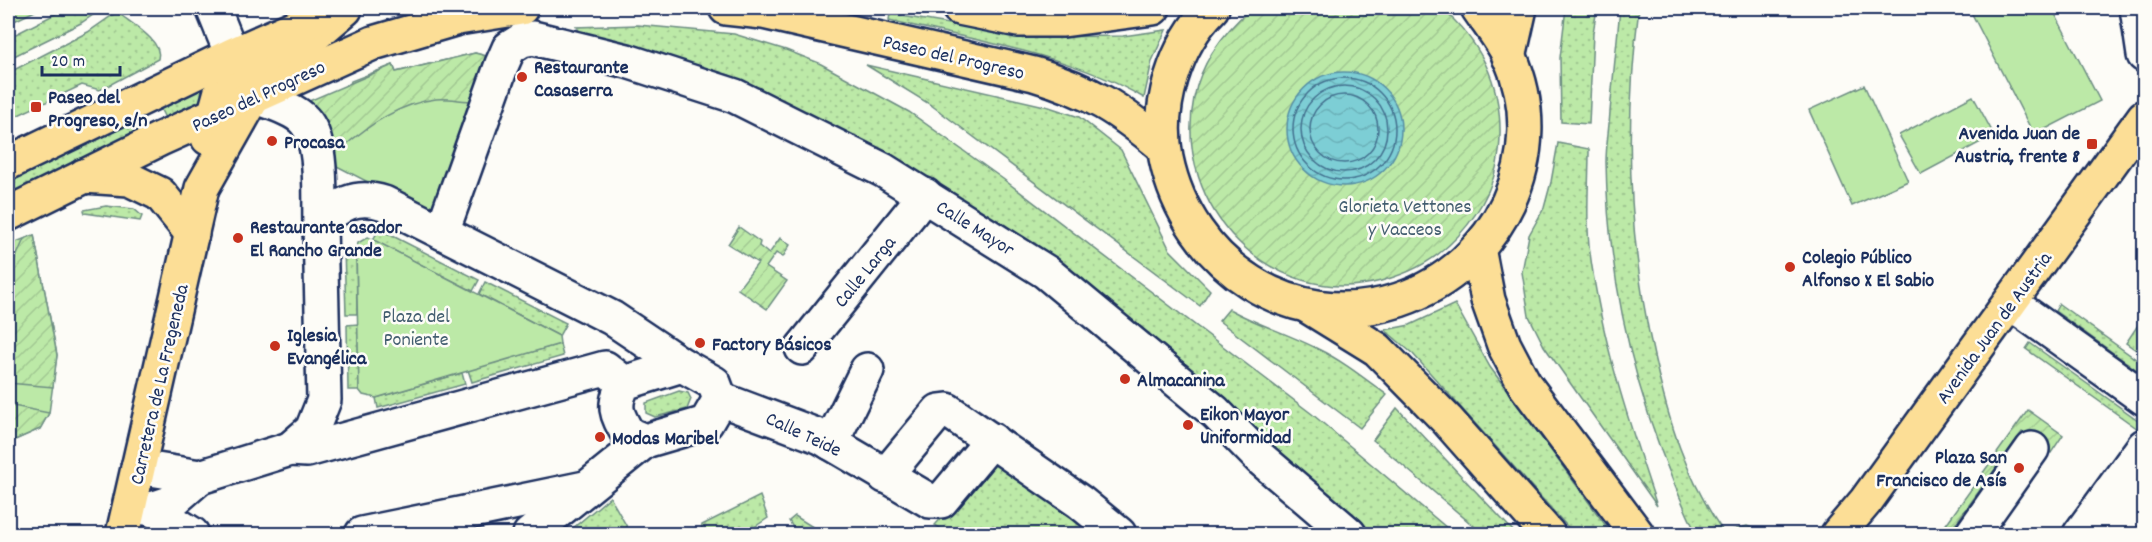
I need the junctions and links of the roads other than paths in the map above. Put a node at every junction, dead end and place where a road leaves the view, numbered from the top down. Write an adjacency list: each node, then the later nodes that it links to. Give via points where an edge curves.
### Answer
1 (213, 8): 13 (street)
2 (338, 8): 13 (main road)
3 (346, 8): 18 (main road, Carretera de La Fregeneda, via 311,38 237,72 221,91)
4 (521, 8): 16 (main road, Paseo del Progreso, via 458,18 397,35 307,71)
5 (726, 8): 19 (main road, Paseo del Progreso, via 774,15 1034,74 1075,87 1125,114)
6 (960, 8): 7 (main road, via 1018,20 1063,21)
7 (1153, 8)
8 (1212, 8): 19 (main road, via 1200,19 1177,58 1165,102)
9 (1478, 8): 15 (main road)
10 (1520, 8): 15 (main road)
11 (2137, 8): 12 (street); 14 (street)
12 (2145, 15)
13 (232, 55): 20 (main road)
14 (2145, 55)
15 (1509, 57): 27 (main road, via 1526,124 1523,161 1497,224)
16 (267, 102): 18 (main road, Paseo del Progreso); 24 (street, via 303,118 313,131)
17 (2145, 117): 28 (main road, Avenida Juan de Austria)
18 (225, 122): 21 (main road, Paseo del Progreso); 26 (main road, Carretera de La Fregeneda, via 202,161 203,185)
19 (1164, 147): 29 (main road, via 1172,185 1188,219 1210,250 1238,276)
20 (8, 163)
21 (84, 176): 23 (main road, Paseo del Progreso); 26 (main road, via 129,179 160,194)
22 (925, 195): 25 (street, Calle Mayor, via 735,96 533,38 509,48); 31 (street, Calle Larga); 55 (street, Calle Mayor, via 1046,272 1215,412 1260,458)
23 (8, 214)
24 (320, 224): 25 (street, via 348,201 368,198); 37 (street)
25 (442, 232): 30 (street)
26 (192, 234): 45 (main road, Carretera de La Fregeneda)
27 (1478, 248): 29 (main road, via 1442,279 1399,300 1352,309); 57 (main road, via 1488,300 1504,345 1525,385)
28 (2011, 303): 35 (street); 58 (main road, Avenida Juan de Austria)
29 (1305, 305): 56 (main road, via 1377,349 1447,420)
30 (612, 318): 32 (street); 34 (street, via 618,338 613,358)
31 (802, 348)
32 (682, 365): 34 (street); 36 (street, via 714,383)
33 (867, 370): 41 (street)
34 (615, 376): 38 (street); 40 (street, via 618,416 627,434)
35 (2145, 398)
36 (720, 399): 40 (street, via 706,423); 41 (street, Calle Teide)
37 (324, 400): 38 (street, via 332,416); 43 (street, via 312,430)
38 (360, 435): 43 (street, via 307,450)
39 (992, 440): 46 (street, Calle Teide, via 941,501 930,501); 46 (street, via 947,410 939,411); 54 (street)
40 (645, 441): 48 (street)
41 (831, 443): 46 (street, Calle Teide)
42 (2145, 446): 60 (street)
43 (290, 449): 47 (street)
44 (2032, 449): 59 (street)
45 (138, 467): 47 (street); 50 (main road, Carretera de La Fregeneda)
46 (885, 476)
47 (200, 477): 50 (street, via 170,503)
48 (585, 488): 52 (street); 53 (street)
49 (2145, 489): 61 (street)
50 (135, 517): 51 (street)
51 (192, 534)
52 (362, 534)
53 (530, 534)
54 (1119, 534)
55 (1349, 534)
56 (1548, 534)
57 (1637, 534)
58 (1838, 534)
59 (1973, 534)
60 (2080, 534)
61 (2112, 534)

